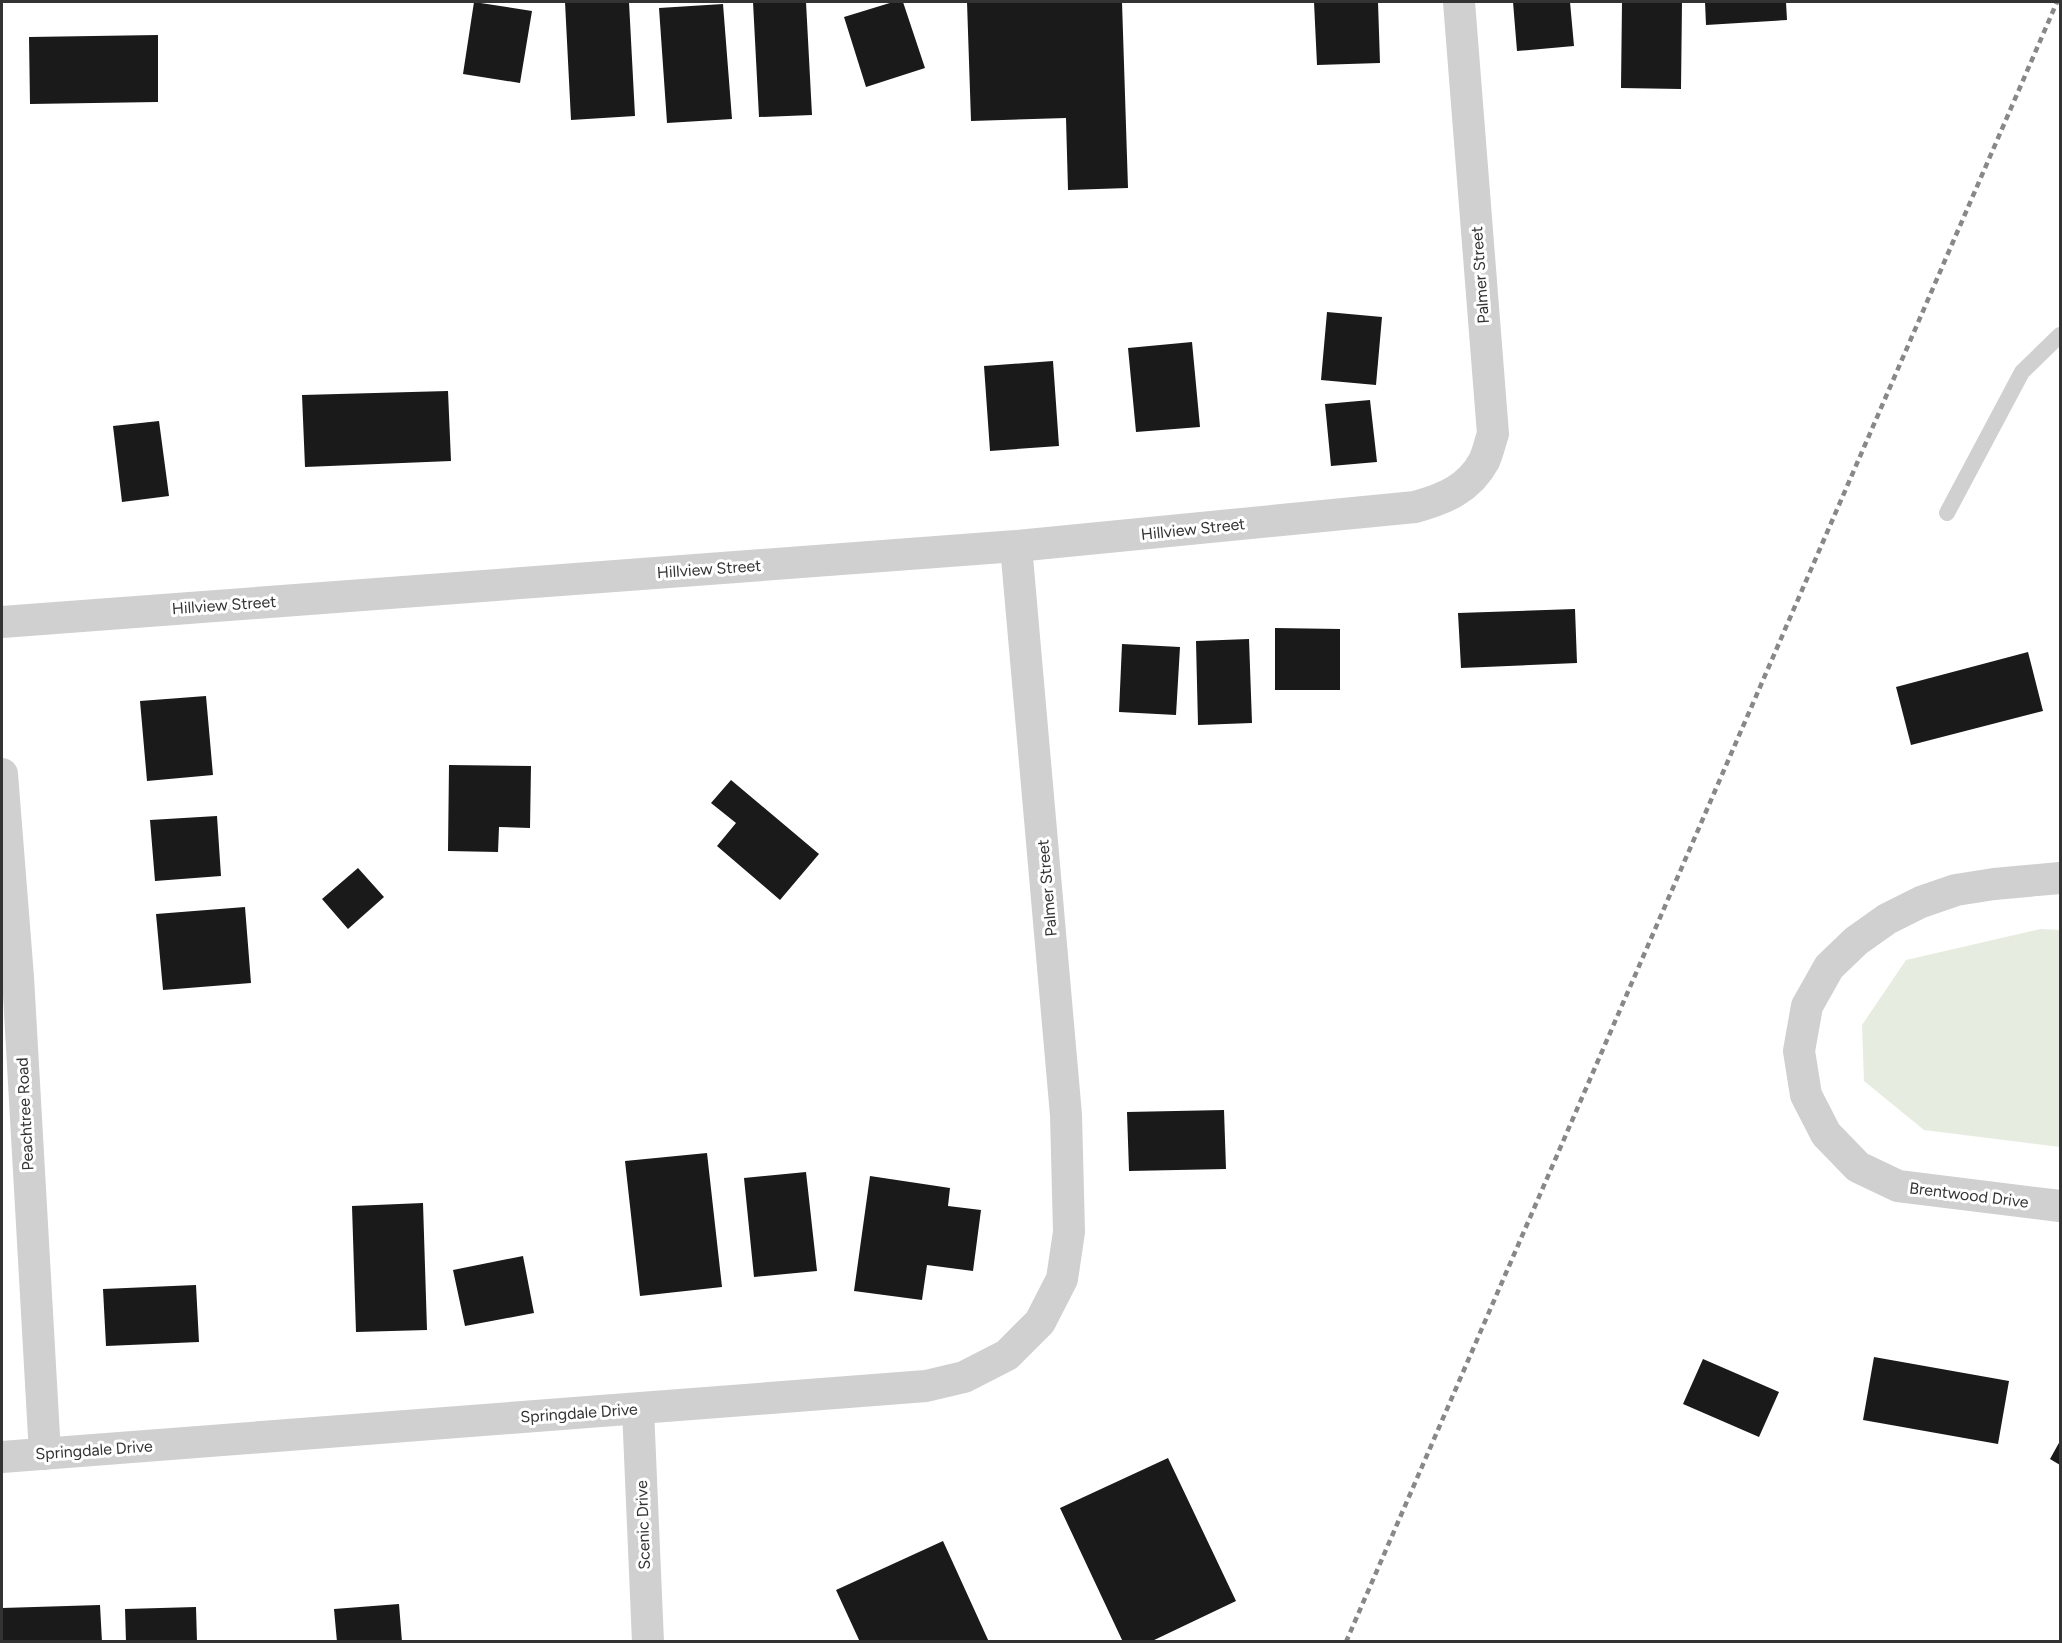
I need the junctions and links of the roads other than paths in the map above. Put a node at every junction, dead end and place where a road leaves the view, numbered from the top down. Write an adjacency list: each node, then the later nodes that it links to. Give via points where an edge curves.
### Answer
1 (1459, 2): 3 (street, Palmer Street, via 1493,434 1484,461 1466,483 1443,499)
2 (2061, 335): 4 (lane, via 2022,372)
3 (1415, 507): 5 (street, Hillview Street)
4 (1947, 513)
5 (1016, 546): 6 (street, Hillview Street); 10 (street, Palmer Street, via 1066,1114)
6 (2, 622)
7 (2, 774): 12 (street, Peachtree Road, via 18,977)
8 (2061, 878): 9 (street, Brentwood Drive, via 1956,890 1887,919 1829,967 1807,1006 1799,1051 1806,1095 1826,1134 1858,1167 1898,1186)
9 (2061, 1206)
10 (1069, 1232): 11 (street, Springdale Drive, via 1062,1279 1040,1322 1007,1355 964,1377 926,1386)
11 (638, 1409): 12 (street, Springdale Drive); 14 (street, Scenic Drive)
12 (45, 1454): 13 (street, Springdale Drive)
13 (2, 1457)
14 (648, 1641)

